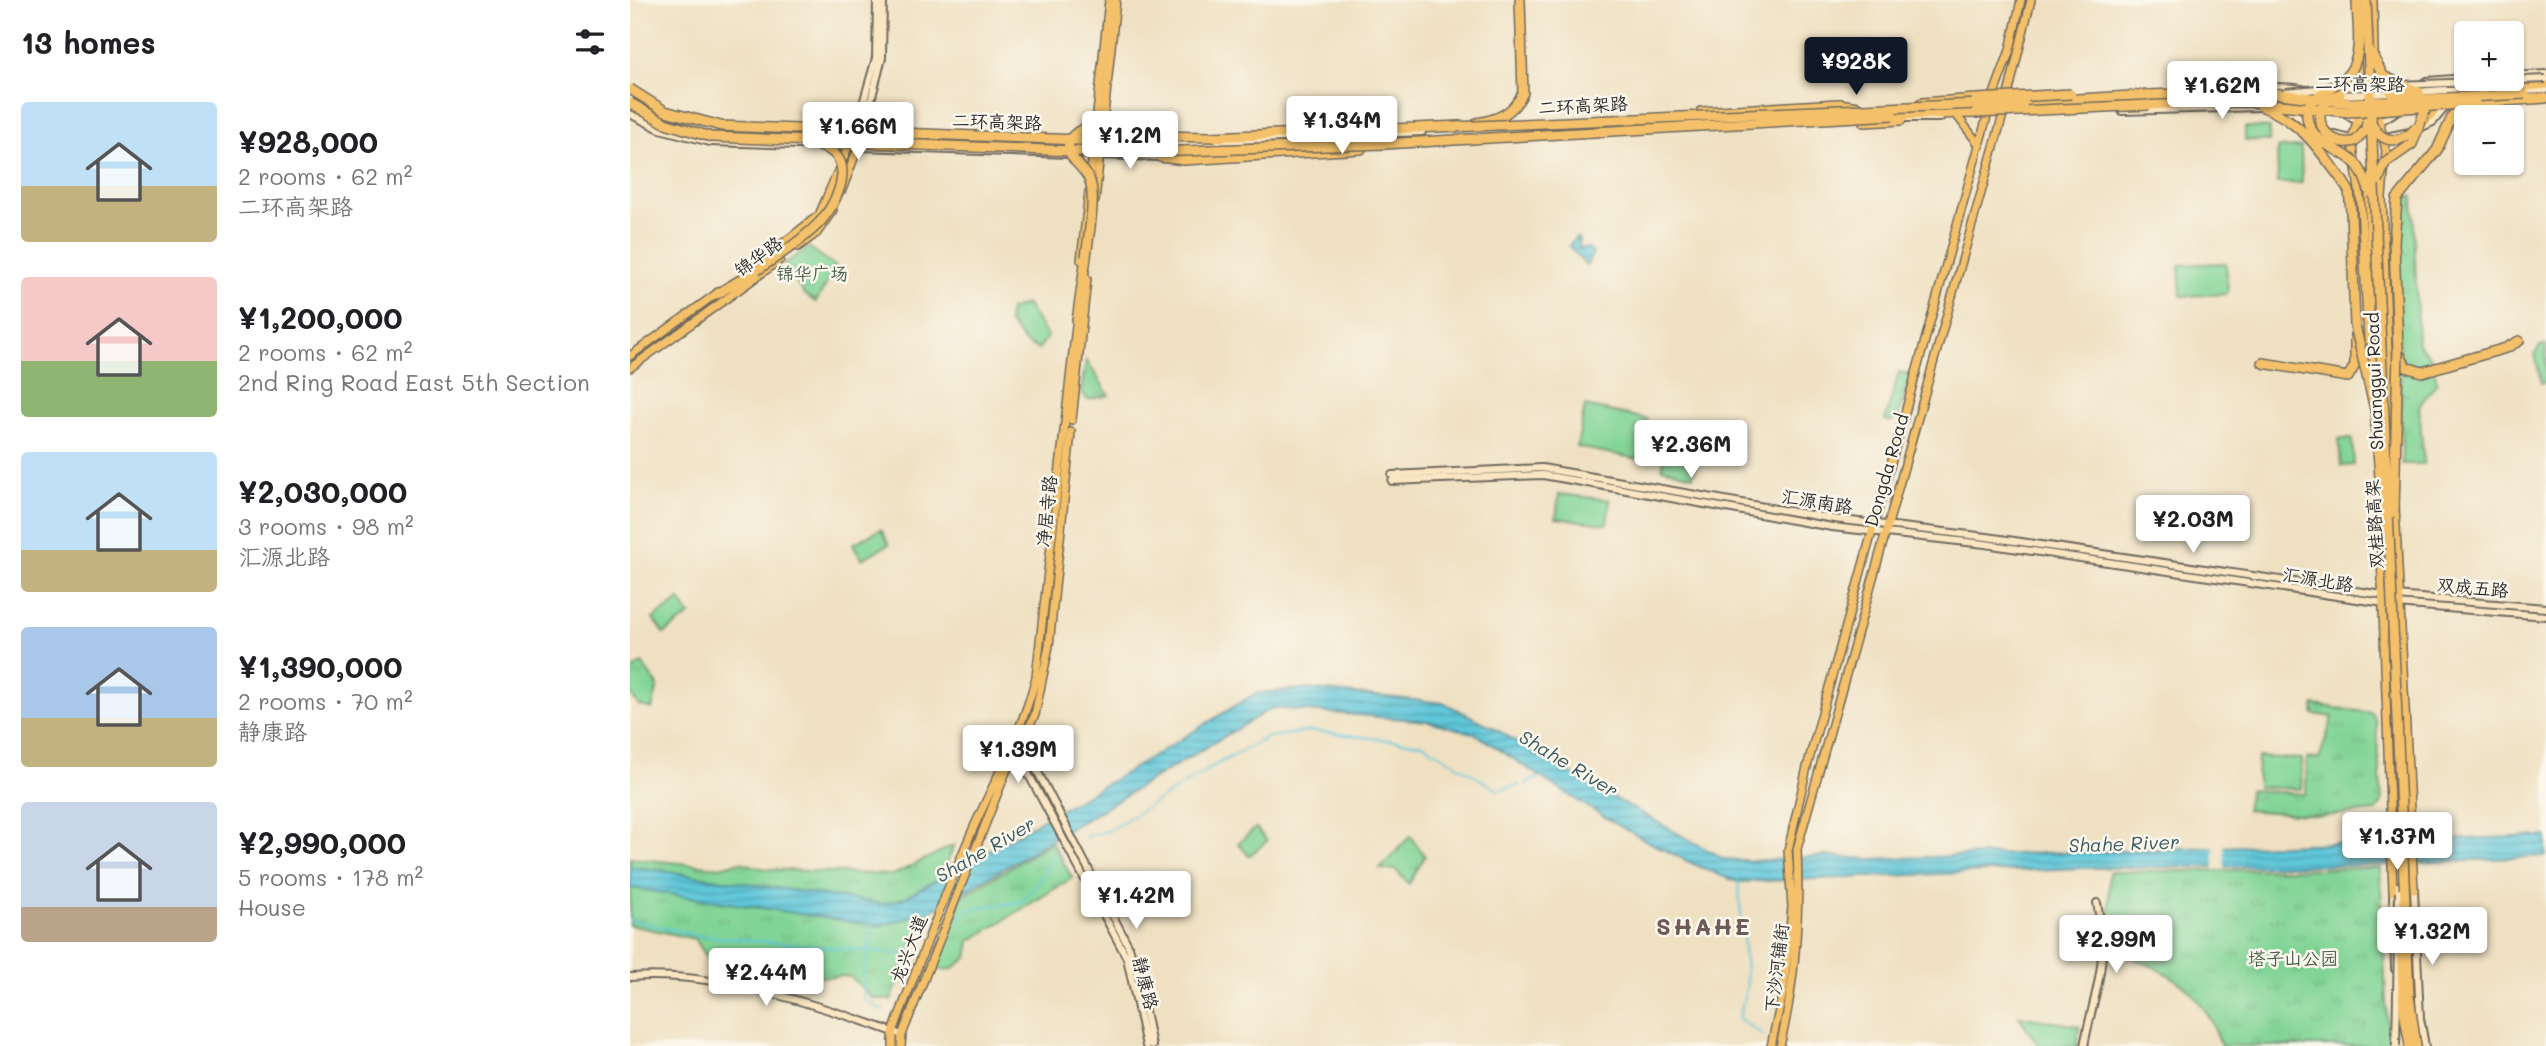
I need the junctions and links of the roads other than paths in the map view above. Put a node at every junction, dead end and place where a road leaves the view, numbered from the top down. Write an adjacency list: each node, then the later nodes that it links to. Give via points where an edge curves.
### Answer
1 (877, 0): 40 (main road, via 876,58)
2 (883, 0): 40 (main road, via 882,58)
3 (1109, 0): 46 (main road)
4 (1115, 0): 46 (main road)
5 (1520, 0): 38 (highway, bridge, via 1523,93 1517,106 1505,115)
6 (2021, 0): 22 (main road, Dongda Road, via 2010,50)
7 (2031, 0): 21 (main road, Dongda Road)
8 (2364, 0): 12 (highway, bridge, via 2372,59 2382,76); 14 (highway, bridge, via 2355,61); 35 (highway, 双桂路高架, bridge)
9 (2524, 77): 11 (main road)
10 (2454, 79): 35 (main road, via 2427,80 2402,107)
11 (2546, 80): 12 (main road, bridge); 16 (main road, bridge); 36 (highway, bridge, via 2457,94 2441,101)
12 (2399, 85): 14 (main road, bridge); 36 (highway, bridge, via 2410,86 2422,96 2426,108)
13 (630, 90): 40 (main road, via 664,116 716,129); 41 (highway, 二环高架路, bridge, via 665,111 721,126 1104,141)
14 (2336, 91): 16 (main road, bridge); 19 (main road, bridge); 35 (highway, bridge, via 2321,108 2319,121 2325,135 2337,142 2356,141); 54 (highway, bridge, via 2317,94 2307,111 2310,127 2322,143 2357,164)
15 (2546, 91): 26 (highway, 二环高架路, bridge, via 2351,103 2240,91); 42 (main road, via 2461,97 2414,132)
16 (2391, 93): 35 (highway, bridge, via 2414,99 2419,110 2416,129 2396,141 2377,133)
17 (2104, 95): 18 (main road); 21 (main road); 26 (highway, bridge)
18 (2134, 95): 19 (main road); 35 (main road, via 2295,88)
19 (2183, 96): 27 (main road)
20 (2546, 98): 25 (highway, 二环高架路)
21 (2007, 100): 22 (main road); 29 (main road, Dongda Road)
22 (1991, 102): 32 (main road, Dongda Road); 37 (main road)
23 (2250, 102): 25 (highway, 二环高架路, bridge, via 2349,112); 37 (highway, 二环高架路, bridge); 58 (highway, bridge, via 2279,113 2300,128 2349,191)
24 (630, 103): 43 (highway, 二环高架路, bridge, via 687,132)
25 (2474, 103): 61 (highway, bridge, via 2453,115 2437,150 2406,184 2395,204)
26 (1904, 106): 28 (highway, 二环高架路, bridge)
27 (2080, 106): 29 (main road); 30 (main road)
28 (1860, 107): 37 (highway, bridge, via 1839,104 1689,113); 38 (highway, 二环高架路, bridge)
29 (2004, 111): 32 (main road); 69 (main road, Dongda Road)
30 (2088, 112): 44 (main road, via 2287,109 2316,130)
31 (630, 114): 48 (main road, via 660,129 710,142)
32 (1988, 115): 33 (main road); 47 (main road, Dongda Road)
33 (1958, 117): 34 (main road); 47 (main road)
34 (1910, 120): 37 (highway, bridge, via 1727,130); 39 (main road, via 1663,131)
35 (2369, 122): 42 (main road, Shuanggui Road); 44 (main road); 54 (highway, 双桂路高架, bridge)
36 (2422, 124): 52 (highway, bridge, via 2412,144 2385,163)
37 (1664, 125): 39 (main road); 45 (highway, 二环高架路, bridge)
38 (1452, 127): 41 (highway, 二环高架路)
39 (1530, 129): 46 (main road); 51 (main road)
40 (858, 137): 46 (main road); 48 (main road, 锦华路); 49 (main road, 锦华路)
41 (1216, 137): 57 (highway, bridge, via 1121,135 1089,127 1075,132 1069,152 1092,188)
42 (2385, 137): 52 (main road, Shuanggui Road)
43 (747, 139): 45 (highway, 二环高架路, bridge, via 1127,153); 56 (highway, bridge, via 829,148 841,158 843,167 839,187 821,222)
44 (2352, 140): 53 (main road, Shuanggui Road)
45 (1383, 144): 51 (highway, bridge, via 1184,160)
46 (1097, 146): 50 (main road, 净居寺路)
47 (1980, 146): 68 (main road, Dongda Road)
48 (849, 148): 49 (main road); 56 (main road, 锦华路, via 819,215)
49 (858, 148): 50 (main road); 64 (main road, 锦华路, via 840,198 817,233)
50 (1096, 157): 51 (main road); 57 (main road, 净居寺路); 79 (main road, 净居寺路, via 1048,646 1035,715)
51 (1160, 157)
52 (2380, 178): 53 (main road); 54 (highway, bridge); 55 (highway, bridge); 65 (main road, Shuanggui Road)
53 (2359, 182): 66 (main road, Shuanggui Road)
54 (2373, 192): 55 (highway, bridge); 66 (highway, bridge); 71 (highway, 双桂路高架, bridge)
55 (2380, 224): 60 (highway, bridge)
56 (717, 294): 62 (main road, 锦华路)
57 (1077, 321): 77 (main road, 净居寺路, via 1041,647)
58 (2355, 326): 63 (highway, bridge, via 2355,365 2350,375 2342,378); 71 (highway, bridge, via 2375,409)
59 (2519, 341): 61 (highway, via 2418,372 2403,363)
60 (2387, 344): 65 (main road)
61 (2398, 350): 71 (highway, bridge)
62 (630, 356)
63 (2263, 363)
64 (630, 368)
65 (2387, 377): 72 (main road, Shuanggui Road)
66 (2374, 378): 73 (main road, Shuanggui Road)
67 (1392, 478): 68 (main road, 汇源南路, via 1542,468)
68 (1872, 528): 69 (main road, 汇源南路); 89 (main road, Dongda Road, via 1788,850)
69 (1886, 529): 70 (main road, 汇源南路); 89 (main road, Dongda Road, via 1797,849)
70 (1986, 540): 73 (main road, 汇源北路)
71 (2389, 555): 88 (highway, 双桂路高架, bridge); 104 (highway, 双桂路高架, bridge, via 2409,996)
72 (2397, 595): 73 (main road, 汇源北路); 74 (main road, Shuanggui Road); 75 (main road, 双成五路)
73 (2384, 599): 74 (main road, 汇源北路); 82 (main road, Shuanggui Road)
74 (2398, 604): 76 (main road, 双成五路); 83 (main road, Shuanggui Road)
75 (2546, 608)
76 (2546, 616)
77 (1018, 734): 78 (main road, 净居寺路); 79 (main road, 静康路)
78 (1013, 744): 80 (main road, 静康路); 85 (main road, 净居寺路)
79 (1022, 744): 80 (main road, 净居寺路); 81 (main road, 静康路)
80 (1017, 752): 81 (main road, 静康路); 86 (main road, 净居寺路)
81 (1051, 811): 84 (main road, 静康路)
82 (2389, 814): 83 (main road); 88 (main road, Shuanggui Road)
83 (2405, 828): 87 (main road, Shuanggui Road)
84 (1066, 837): 97 (main road, 静康路, via 1127,958); 98 (main road, 静康路, via 1129,947)
85 (969, 839): 93 (main road, 龙兴大道)
86 (972, 853): 94 (main road, 龙兴大道)
87 (2412, 885): 88 (main road); 105 (main road)
88 (2395, 890): 92 (main road, via 2392,937); 102 (main road, bridge); 103 (highway, 双桂路高架, bridge)
89 (1795, 894): 99 (main road, 下沙河铺街); 100 (main road, 下沙河铺街, via 1796,957)
90 (2097, 903): 101 (main road, via 2103,967)
91 (630, 976): 93 (main road, via 681,976 825,1006)
92 (2402, 1028): 102 (main road); 103 (main road)
93 (893, 1032): 94 (main road); 95 (main road)
94 (902, 1035): 96 (main road, 龙兴大道)
95 (893, 1046)
96 (901, 1046)
97 (1146, 1046)
98 (1152, 1046)
99 (1771, 1046)
100 (1780, 1046)
101 (2084, 1046)
102 (2398, 1046)
103 (2408, 1046)
104 (2416, 1046)
105 (2425, 1046)

